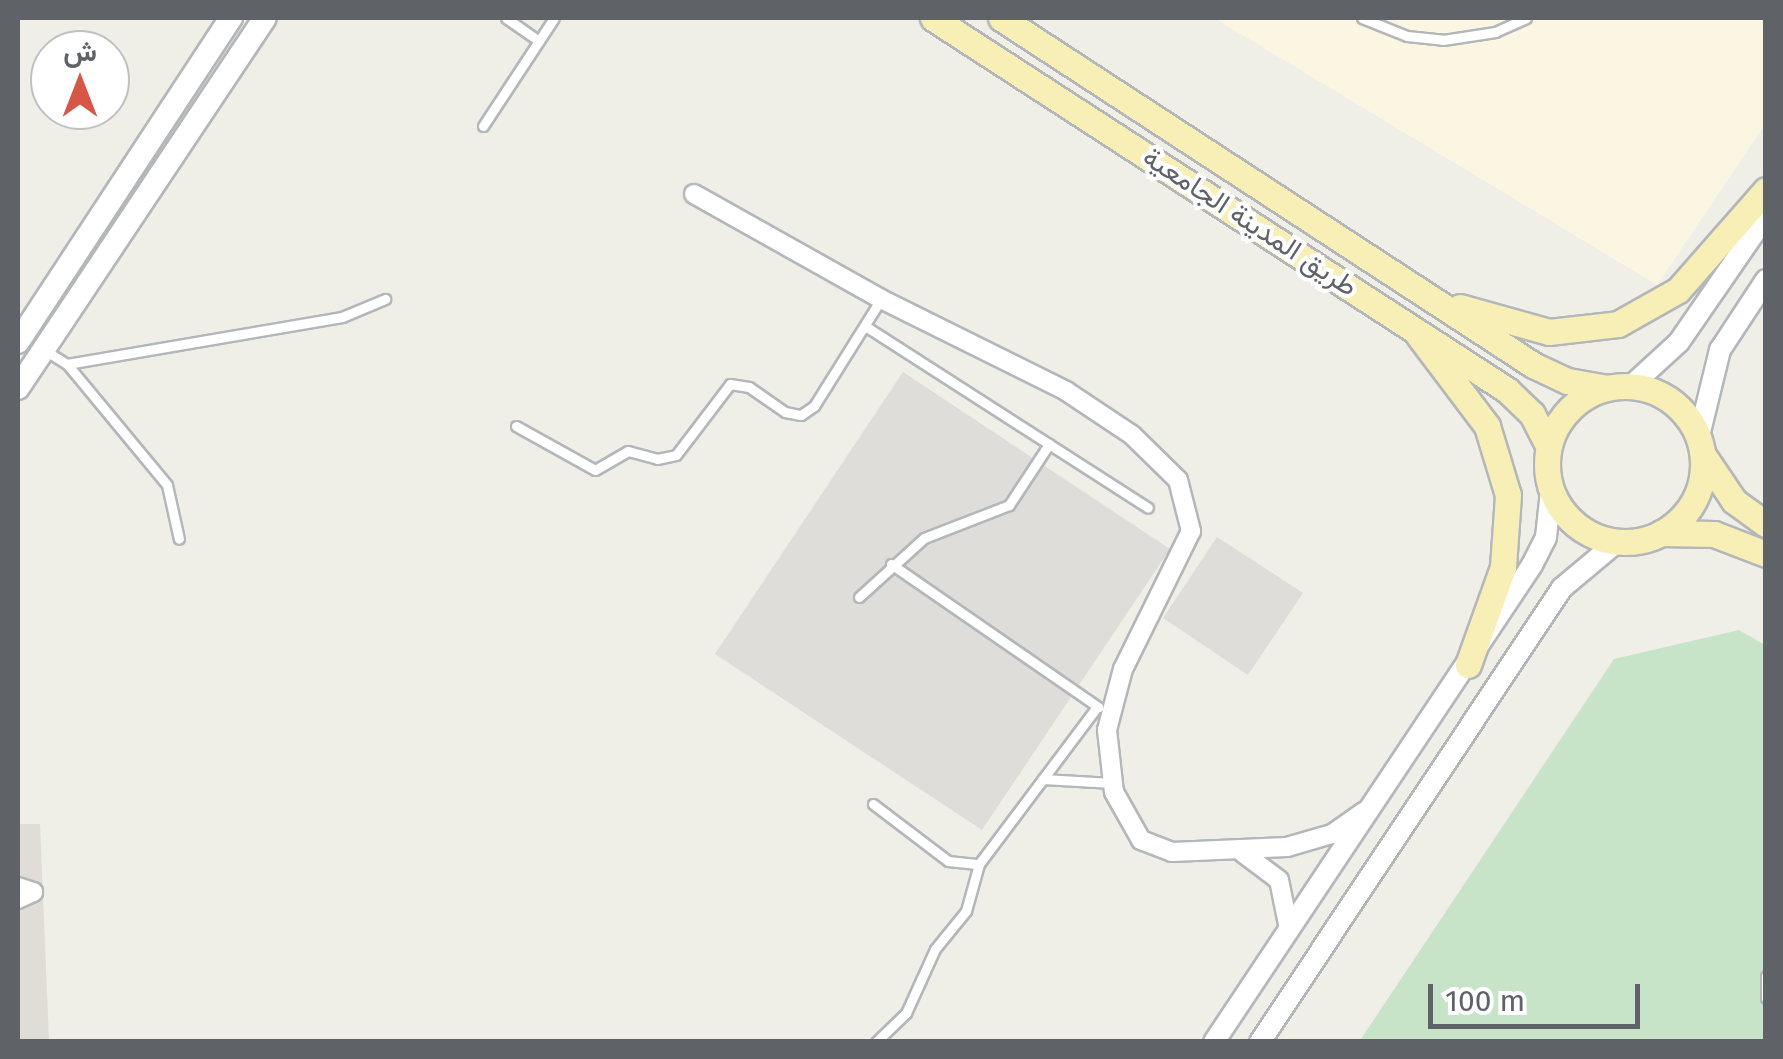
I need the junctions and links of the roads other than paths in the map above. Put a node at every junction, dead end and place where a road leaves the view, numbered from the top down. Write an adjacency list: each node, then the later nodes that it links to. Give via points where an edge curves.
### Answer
1 (265, 18): 21 (main road)
2 (508, 18): 9 (lane)
3 (554, 18): 9 (lane)
4 (933, 18): 19 (main road, طريق المدينة الجامعية)
5 (1000, 18): 17 (main road, طريق المدينة الجامعية)
6 (1362, 18): 7 (lane, via 1390,31 1443,40 1496,32)
7 (1526, 18)
8 (225, 21): 20 (main road)
9 (539, 41): 10 (lane)
10 (483, 126)
11 (1766, 190): 17 (main road, via 1678,290 1618,324 1549,332)
12 (694, 194): 16 (street)
13 (1766, 216): 23 (street, via 1678,342)
14 (1766, 280): 28 (street, via 1720,350)
15 (386, 299): 22 (lane, via 342,317)
16 (881, 299): 18 (lane); 39 (street, via 1066,391 1132,435 1186,495 1191,531 1185,549)
17 (1442, 306): 23 (main road, طريق المدينة الجامعية, via 1544,372)
18 (864, 326): 25 (lane, via 806,413 790,414 750,386 730,384 670,458 628,450 589,470); 26 (lane)
19 (1418, 331): 27 (main road, طريق المدينة الجامعية, via 1516,397); 38 (main road, via 1430,358 1488,426 1508,495 1504,567)
20 (18, 342)
21 (43, 350): 22 (lane); 24 (main road)
22 (67, 364): 33 (lane, via 168,485)
23 (1619, 387): 27 (main road, via 1569,408); 28 (main road, via 1679,406)
24 (18, 388)
25 (516, 426)
26 (1049, 444): 30 (lane); 36 (lane, via 1008,506 924,538)
27 (1548, 445): 29 (main road)
28 (1701, 445): 31 (main road, via 1722,487); 32 (main road, via 1694,501)
29 (1551, 491): 34 (main road, via 1570,520); 38 (street, via 1540,551)
30 (1148, 508)
31 (1766, 524)
32 (1661, 533): 34 (main road); 35 (main road, via 1714,534)
33 (178, 540)
34 (1617, 542): 51 (street, via 1562,588)
35 (1766, 554)
36 (891, 564): 37 (lane); 39 (lane)
37 (860, 597)
38 (1468, 665): 42 (street)
39 (1103, 711): 40 (lane); 41 (street)
40 (1043, 780): 41 (lane); 45 (lane)
41 (1112, 783): 44 (street, via 1126,823 1150,846)
42 (1375, 803): 44 (street, via 1320,839); 48 (street)
43 (872, 804): 45 (lane, via 948,861)
44 (1238, 852): 48 (street, via 1279,880)
45 (979, 864): 52 (lane, via 966,911 935,950 906,1013)
46 (18, 886): 47 (street, via 34,892)
47 (18, 899)
48 (1289, 930): 53 (street)
49 (1766, 976): 50 (lane)
50 (1766, 998)
51 (1268, 1036)
52 (876, 1042)
53 (1214, 1042)

